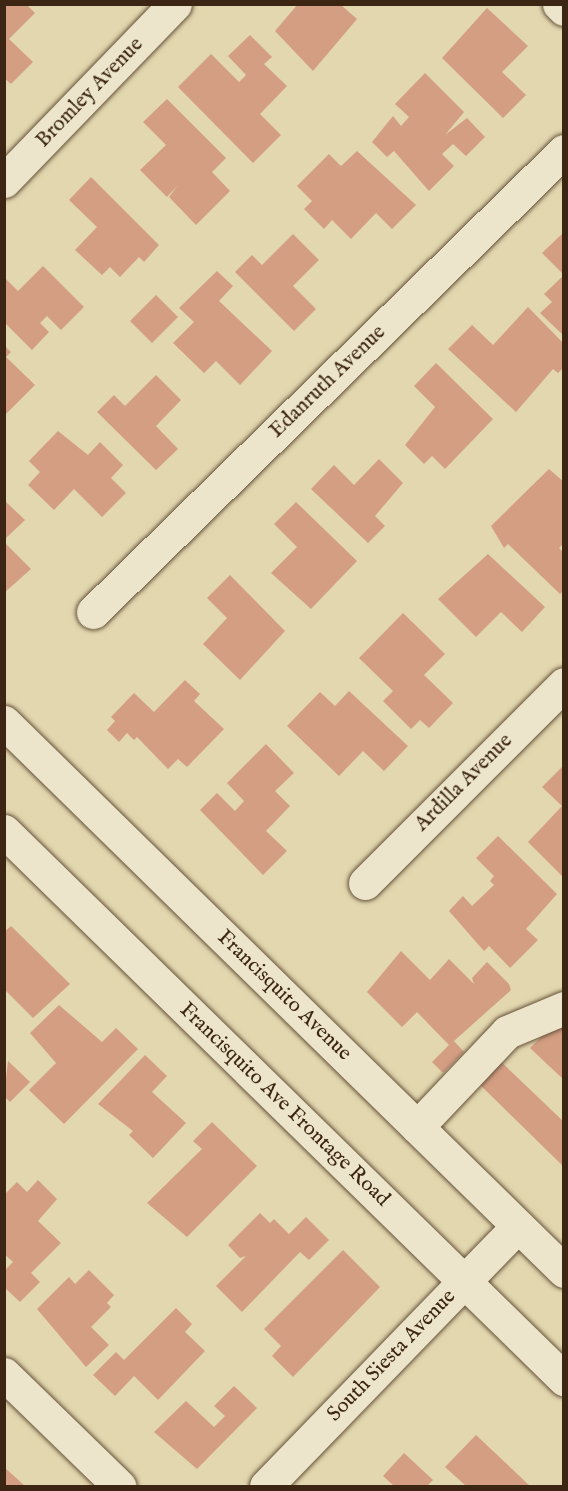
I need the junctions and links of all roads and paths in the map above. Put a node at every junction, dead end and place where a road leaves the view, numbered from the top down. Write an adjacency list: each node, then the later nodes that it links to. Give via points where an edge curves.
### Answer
1 (175, 4): 5 (street, Bromley Avenue)
2 (559, 4): 3 (street)
3 (564, 9)
4 (564, 152): 6 (street, Edanruth Avenue)
5 (4, 181)
6 (93, 612)
7 (564, 684): 10 (street, Ardilla Avenue)
8 (4, 722): 12 (street, Francisquito Avenue)
9 (4, 831): 15 (street, Francisquito Ave Frontage Road)
10 (365, 883)
11 (564, 1008): 12 (street, via 507,1032)
12 (417, 1127): 13 (street, Francisquito Avenue)
13 (518, 1226): 14 (street, Francisquito Avenue); 15 (street, South Siesta Avenue)
14 (564, 1270)
15 (465, 1282): 17 (street, Francisquito Ave Frontage Road); 19 (street, South Siesta Avenue)
16 (4, 1374): 18 (street)
17 (564, 1379)
18 (119, 1486)
19 (266, 1486)

